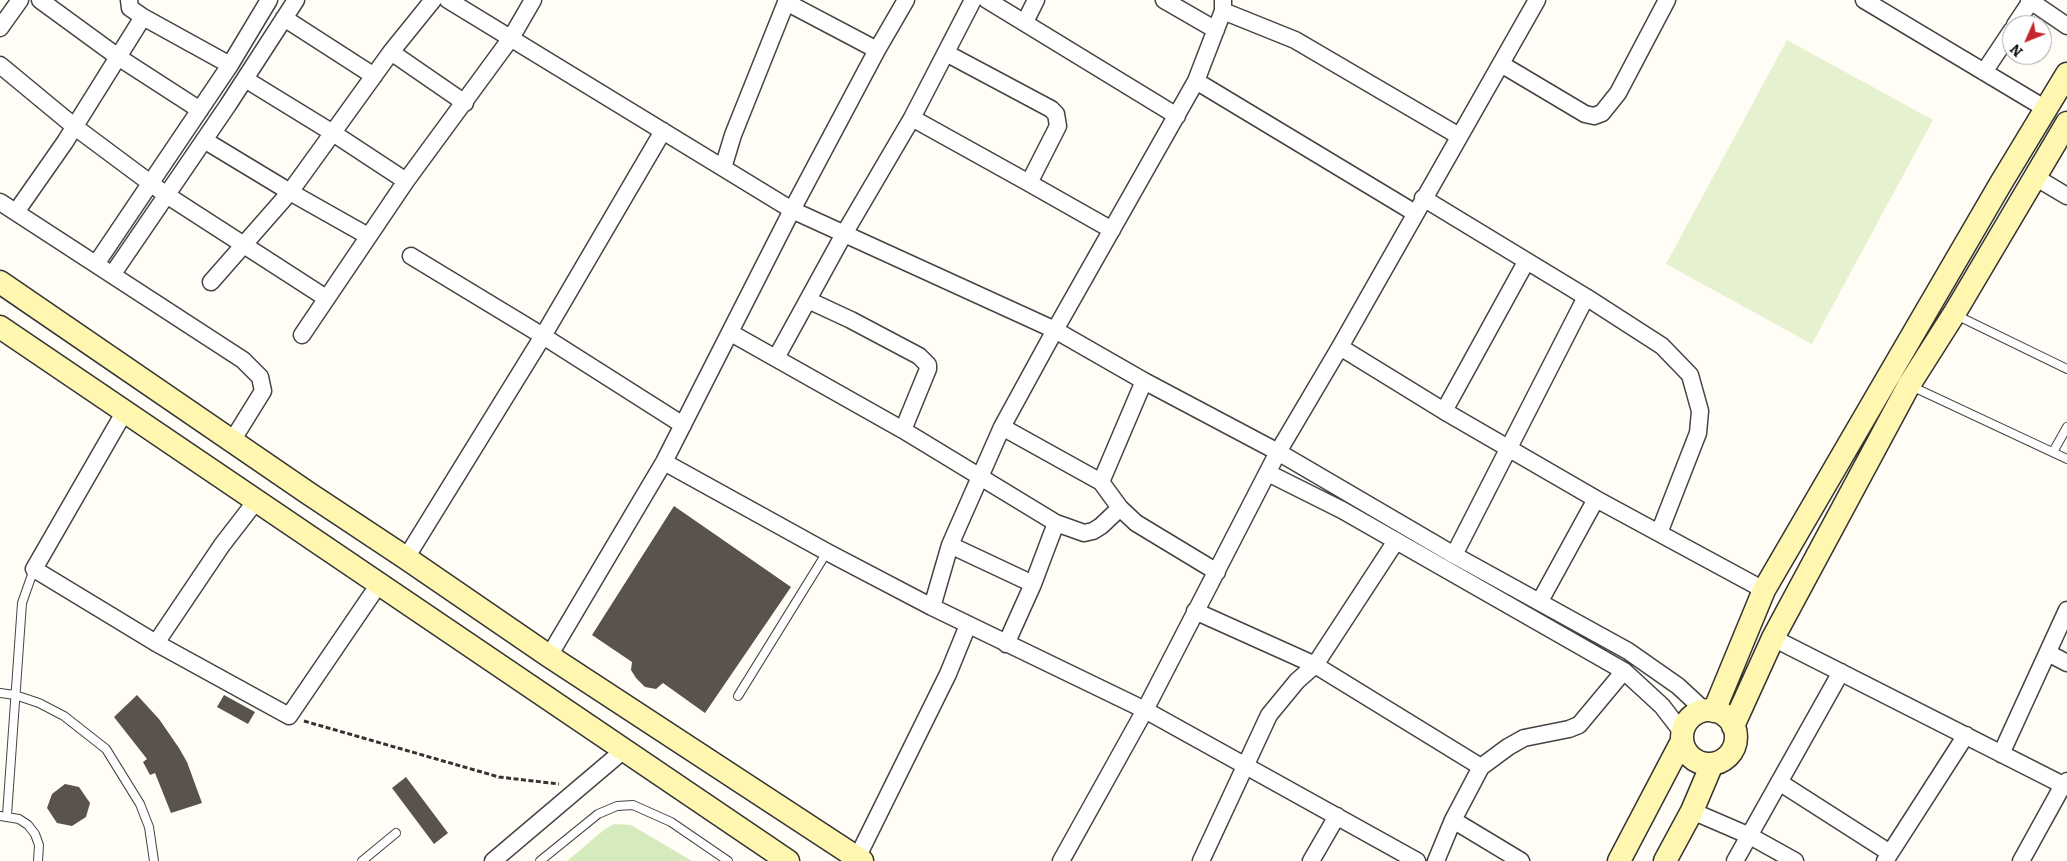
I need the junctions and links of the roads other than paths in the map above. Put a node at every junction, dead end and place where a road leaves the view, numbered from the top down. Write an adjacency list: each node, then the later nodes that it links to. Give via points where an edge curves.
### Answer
1 (20, 0): 25 (street)
2 (40, 0): 32 (street)
3 (129, 0): 21 (street, via 130,8)
4 (296, 0): 22 (street)
5 (432, 0): 30 (street)
6 (448, 0): 27 (street)
7 (533, 0): 27 (street)
8 (906, 0): 29 (street)
9 (973, 0): 31 (street)
10 (988, 0): 23 (street)
11 (1036, 0): 23 (street)
12 (1164, 0): 26 (street)
13 (1537, 0): 33 (street)
14 (1667, 0): 33 (street, via 1618,93 1602,113 1594,116 1585,114)
15 (1864, 0): 36 (street)
16 (786, 1): 29 (street); 54 (street)
17 (2030, 1): 20 (street); 24 (street)
18 (264, 2): 34 (street)
19 (1223, 5): 26 (street); 52 (street, via 1295,40)
20 (2021, 15)
21 (143, 17): 32 (street); 34 (street)
22 (284, 18): 38 (street); 39 (street)
23 (1026, 22): 46 (street)
24 (2067, 26)
25 (0, 28)
26 (1216, 30): 40 (street)
27 (511, 38): 42 (street); 50 (street)
28 (2002, 45): 36 (street)
29 (877, 50): 64 (street)
30 (391, 52): 38 (street); 42 (street)
31 (946, 53): 47 (street); 57 (street, via 1046,105 1056,114 1058,126)
32 (118, 57): 44 (street); 49 (street)
33 (1501, 64): 52 (street)
34 (230, 65): 41 (street)
35 (0, 66): 49 (street)
36 (1984, 72): 45 (street)
37 (2067, 74): 45 (main road)
38 (374, 76): 51 (street)
39 (245, 79): 43 (street); 51 (street)
40 (1196, 81): 46 (street); 66 (street)
41 (210, 95): 43 (street); 44 (street)
42 (465, 103): 56 (street)
43 (228, 105): 53 (street)
44 (200, 110): 58 (street)
45 (2046, 110): 126 (main road)
46 (1177, 116): 67 (street)
47 (912, 118): 57 (street); 68 (street)
48 (2067, 123): 55 (main road)
49 (75, 127): 58 (street); 65 (street)
50 (663, 131): 54 (street); 86 (street)
51 (333, 133): 56 (street); 59 (street)
52 (1459, 136): 62 (street)
53 (204, 140): 59 (street); 60 (street)
54 (723, 168): 64 (street)
55 (2035, 177): 61 (street); 80 (main road)
56 (406, 182): 69 (street)
57 (1028, 183): 67 (street)
58 (151, 184): 60 (street); 73 (street)
59 (290, 192): 69 (street); 70 (street)
60 (165, 194): 70 (street); 74 (street)
61 (2067, 196)
62 (1423, 198): 66 (street); 72 (street)
63 (0, 202): 65 (street)
64 (792, 210): 68 (street); 84 (street)
65 (16, 212): 73 (street)
66 (1415, 213): 87 (street)
67 (1112, 230): 83 (street)
68 (844, 234): 79 (street); 83 (street)
69 (368, 236): 78 (street)
70 (245, 244): 76 (street); 78 (street)
71 (411, 256): 86 (street)
72 (1526, 262): 77 (street); 96 (street)
73 (96, 264): 74 (street)
74 (112, 275): 101 (street, via 243,360 260,377 263,391)
75 (0, 282): 81 (main road)
76 (211, 282)
77 (1586, 297): 102 (street); 116 (street, via 1662,346 1690,375 1697,393 1700,410 1698,433)
78 (326, 298): 85 (street)
79 (808, 300): 90 (street); 100 (street, via 919,356 928,365)
80 (1954, 314): 91 (lane); 94 (main road)
81 (61, 324): 88 (main road); 89 (main road)
82 (0, 327): 89 (main road)
83 (1054, 330): 92 (street); 99 (street)
84 (731, 332): 90 (street); 97 (street)
85 (302, 335)
86 (543, 336): 97 (street); 121 (street)
87 (1340, 347): 96 (street); 103 (street)
88 (104, 354): 93 (main road); 101 (main road)
89 (42, 355): 93 (main road)
90 (776, 358): 100 (street)
91 (2067, 369)
92 (1144, 381): 103 (street); 109 (street)
93 (86, 383): 95 (main road)
94 (1909, 385): 104 (lane); 132 (main road)
95 (125, 411): 112 (main road); 122 (street)
96 (1444, 411): 102 (street)
97 (683, 425): 106 (street)
98 (2067, 427): 104 (lane)
99 (1002, 428): 108 (street); 109 (street)
100 (903, 430): 108 (street)
101 (232, 441): 110 (main road)
102 (1510, 449): 111 (street); 120 (street)
103 (1278, 452): 107 (street); 120 (street)
104 (2054, 452): 105 (lane)
105 (2067, 459)
106 (664, 462): 119 (street); 136 (street)
107 (1268, 473): 117 (street, via 1342,510); 123 (street)
108 (979, 477): 115 (street); 118 (street)
109 (1101, 482): 113 (street)
110 (308, 494): 114 (main road); 121 (main road)
111 (1596, 499): 116 (street); 127 (street)
112 (256, 501): 114 (main road); 133 (street)
113 (1120, 508): 115 (street, via 1093,531 1084,533); 123 (street, via 1136,523)
114 (288, 523): 124 (main road)
115 (1056, 523): 125 (street)
116 (1659, 533): 126 (street)
117 (1396, 542): 138 (street); 139 (street)
118 (950, 545): 125 (street); 128 (street)
119 (827, 552): 128 (street); 143 (lane)
120 (1454, 555): 127 (street)
121 (406, 558): 136 (main road)
122 (34, 569): 133 (street); 142 (lane, via 22,603)
123 (1217, 572): 130 (street)
124 (378, 584): 133 (street, via 289,716); 149 (main road)
125 (1033, 584): 134 (street)
126 (1764, 590): 145 (main road)
127 (1540, 601): 145 (street, via 1628,651)
128 (932, 607): 131 (street)
129 (2067, 610): 135 (street)
130 (1196, 611): 138 (street); 144 (street)
131 (968, 625): 134 (street); 163 (street)
132 (1773, 638): 140 (street); 146 (main road)
133 (156, 643)
134 (1006, 644): 144 (street)
135 (2048, 654): 137 (street); 150 (street)
136 (549, 656): 163 (main road)
137 (2067, 663)
138 (1315, 665): 152 (street, via 1269,715); 153 (street)
139 (1624, 671): 148 (street, via 1662,706); 153 (street, via 1579,724 1524,738)
140 (1841, 672): 147 (street); 154 (street)
141 (0, 693): 142 (lane)
142 (15, 695): 157 (lane); 165 (lane, via 64,716 106,749 140,804 149,827)
143 (738, 696)
144 (1145, 710): 152 (street); 171 (street)
145 (1710, 711): 146 (main road, via 1722,714); 148 (main road, via 1691,718)
146 (1733, 726): 151 (main road, via 1736,734 1732,750 1727,757)
147 (1966, 735): 150 (street); 162 (street)
148 (1682, 737): 151 (main road, via 1685,749 1696,761); 177 (main road)
149 (624, 750): 167 (street); 170 (main road)
150 (2001, 754): 155 (street)
151 (1712, 764): 156 (main road)
152 (1246, 765): 158 (street); 172 (street)
153 (1481, 767): 159 (street)
154 (1779, 782): 161 (street); 162 (street)
155 (2066, 784): 181 (street)
156 (1692, 811): 161 (street); 178 (main road)
157 (4, 815): 164 (lane, via 28,825 35,834 39,845)
158 (1337, 816): 173 (street); 174 (street)
159 (1453, 820): 175 (street); 176 (street)
160 (396, 833): 166 (lane)
161 (1750, 836): 179 (street); 180 (street)
162 (1888, 857)
163 (860, 859)
164 (38, 861)
165 (154, 861)
166 (362, 861)
167 (494, 861)
168 (540, 861): 169 (lane, via 598,814 617,806 633,805 670,822)
169 (728, 861)
170 (788, 861)
171 (1061, 861)
172 (1201, 861)
173 (1311, 861)
174 (1417, 861)
175 (1436, 861)
176 (1521, 861)
177 (1619, 861)
178 (1665, 861)
179 (1735, 861)
180 (1795, 861)
181 (2021, 861)

